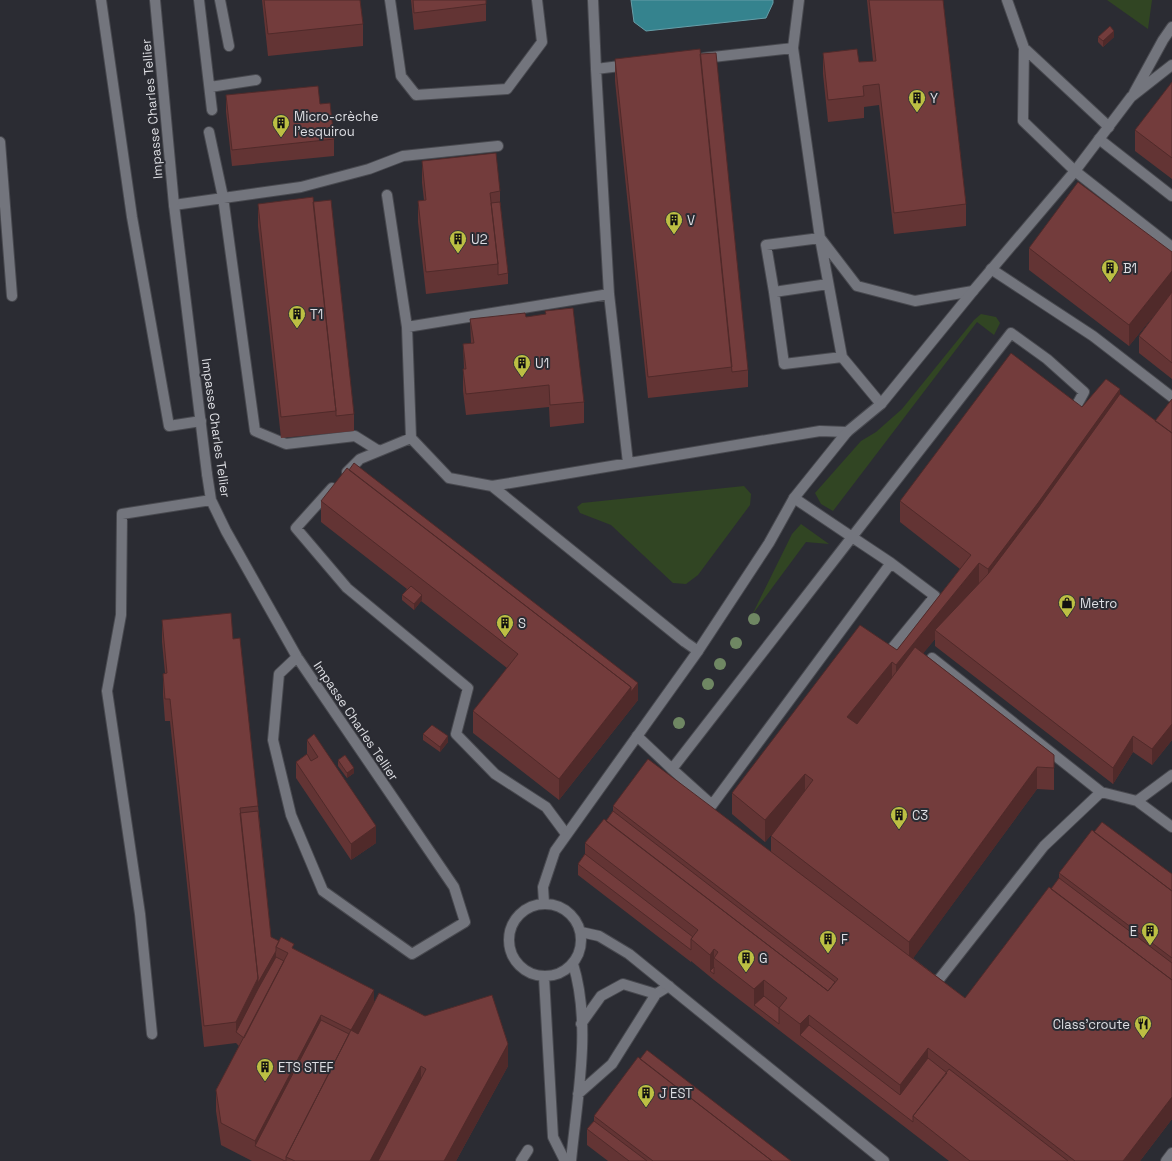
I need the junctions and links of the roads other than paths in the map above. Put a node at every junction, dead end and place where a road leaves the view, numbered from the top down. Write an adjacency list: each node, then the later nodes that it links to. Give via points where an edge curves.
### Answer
1 (101, 0): 45 (street, via 132,217 169,426)
2 (155, 0): 31 (street, Impasse Charles Tellier)
3 (199, 0): 19 (street)
4 (220, 0): 11 (street)
5 (390, 0): 6 (street, via 401,76 416,95 507,89 542,42)
6 (536, 0)
7 (592, 0): 17 (street)
8 (799, 0): 12 (street)
9 (1007, 0): 13 (street)
10 (1172, 27): 20 (street)
11 (229, 46)
12 (793, 48): 14 (street); 32 (street)
13 (1024, 48): 22 (street); 27 (street, via 1023,121)
14 (690, 59)
15 (635, 64): 17 (street)
16 (1172, 65): 20 (street)
17 (596, 69): 38 (street)
18 (256, 80): 19 (street)
19 (210, 87): 21 (street)
20 (1131, 97): 22 (street)
21 (212, 110)
22 (1109, 127): 24 (street)
23 (209, 132): 30 (street)
24 (1100, 139): 27 (street); 29 (street)
25 (0, 142): 39 (street)
26 (498, 146): 30 (street, via 403,156 368,169 301,187)
27 (1075, 171): 33 (street); 34 (street)
28 (387, 195): 40 (street)
29 (1172, 196)
30 (223, 197): 31 (street); 48 (street, via 255,431 286,444 355,436)
31 (174, 205): 45 (street, Impasse Charles Tellier)
32 (820, 238): 35 (street); 36 (street, via 857,286 915,301); 37 (street, via 766,245)
33 (1172, 247)
34 (991, 269): 36 (street); 42 (street, via 1093,336)
35 (828, 284): 37 (street); 41 (street)
36 (973, 291): 43 (street)
37 (774, 292): 41 (street, via 784,364)
38 (609, 294): 40 (street); 49 (street)
39 (12, 296)
40 (407, 327): 47 (street)
41 (842, 357): 43 (street)
42 (1172, 398)
43 (881, 404): 46 (street)
44 (1073, 412): 53 (street, via 1084,392 1047,359 1011,332)
45 (201, 421): 52 (street, Impasse Charles Tellier)
46 (847, 432): 49 (street, via 820,431); 51 (street)
47 (411, 438): 48 (street); 50 (street, via 449,478)
48 (379, 451): 65 (street, via 360,459 296,528 347,588 468,688 456,734 495,774 546,808)
49 (628, 463): 50 (street)
50 (492, 486): 55 (street)
51 (794, 498): 53 (street); 55 (street, via 769,543)
52 (211, 500): 56 (street, Impasse Charles Tellier); 74 (street, via 122,514 121,616 107,691 140,914)
53 (852, 537): 54 (street); 60 (street)
54 (891, 563): 57 (street, via 935,596); 60 (street, via 712,805)
55 (698, 651): 59 (street)
56 (297, 657): 56 (street, Impasse Charles Tellier, via 279,674 273,740 291,815 323,891 412,954 465,922 454,887)
57 (884, 658)
58 (932, 658): 62 (street)
59 (637, 736): 60 (street); 65 (street)
60 (672, 769)
61 (1172, 775): 63 (street)
62 (1101, 792): 63 (street); 70 (street, via 1044,846)
63 (1137, 801): 64 (street)
64 (1172, 827)
65 (566, 834): 66 (street, via 555,851 543,887)
66 (544, 903): 67 (street, via 560,906 574,917); 69 (street, via 526,908 513,922 508,940 513,958 526,971)
67 (581, 932): 68 (street, via 581,949); 71 (street, via 599,936 629,954)
68 (573, 964): 69 (street, via 560,974); 73 (street, via 578,980)
69 (544, 976): 79 (street, via 554,1137)
70 (937, 982)
71 (669, 986): 72 (street); 81 (street)
72 (656, 994): 73 (street, via 623,984 602,996); 75 (street, via 612,1064)
73 (581, 1024): 75 (street, via 583,1051)
74 (152, 1034)
75 (578, 1094): 80 (street)
76 (528, 1150): 78 (street)
77 (1172, 1153): 82 (street)
78 (521, 1161)
79 (565, 1161)
80 (571, 1161)
81 (884, 1161)
82 (1166, 1161)

